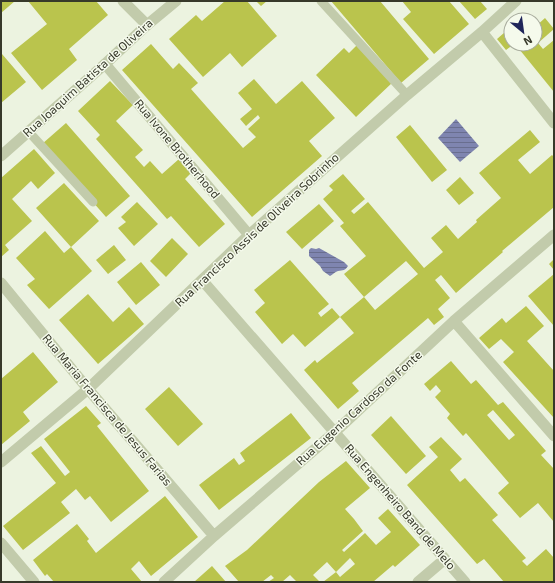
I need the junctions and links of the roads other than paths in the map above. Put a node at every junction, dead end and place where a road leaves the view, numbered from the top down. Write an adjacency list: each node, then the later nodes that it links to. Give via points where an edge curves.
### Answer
1 (123, 1): 5 (street)
2 (176, 1): 5 (street, Rua Joaquim Batista de Oliveira)
3 (322, 1): 8 (lane)
4 (516, 1): 6 (street, Rua Francisco Assis de Oliveira Sobrinho)
5 (147, 26): 7 (street, Rua Joaquim Batista de Oliveira)
6 (482, 32): 8 (street, Rua Francisco Assis de Oliveira Sobrinho); 9 (street)
7 (105, 64): 10 (street, Rua Joaquim Batista de Oliveira); 13 (street, Rua Ivone Brotherhood)
8 (407, 95): 13 (street, Rua Francisco Assis de Oliveira Sobrinho)
9 (554, 123)
10 (28, 131): 11 (street, Rua Joaquim Batista de Oliveira); 12 (lane)
11 (1, 156)
12 (93, 202)
13 (249, 235): 15 (street, Rua Francisco Assis de Oliveira Sobrinho)
14 (554, 235): 17 (street, Rua Eugenio Cardoso da Fonte)
15 (202, 280): 18 (street, Rua Francisco Assis de Oliveira Sobrinho); 19 (street, Rua Engenheiro Band de Melo)
16 (1, 283): 18 (street, Rua Maria Francisca de Jesus Farias)
17 (454, 321): 19 (street, Rua Eugenio Cardoso da Fonte); 20 (street)
18 (88, 389): 21 (street, Rua Francisco Assis de Oliveira Sobrinho); 22 (street, Rua Maria Francisca de Jesus Farias)
19 (335, 432): 22 (street, Rua Eugenio Cardoso da Fonte); 24 (street, Rua Engenheiro Band de Melo)
20 (554, 436)
21 (1, 462)
22 (214, 536): 26 (street, Rua Eugenio Cardoso da Fonte)
23 (1, 543): 25 (street)
24 (444, 559): 27 (street); 28 (street, Rua Engenheiro Band de Melo)
25 (34, 582)
26 (164, 582)
27 (418, 582)
28 (465, 582)

